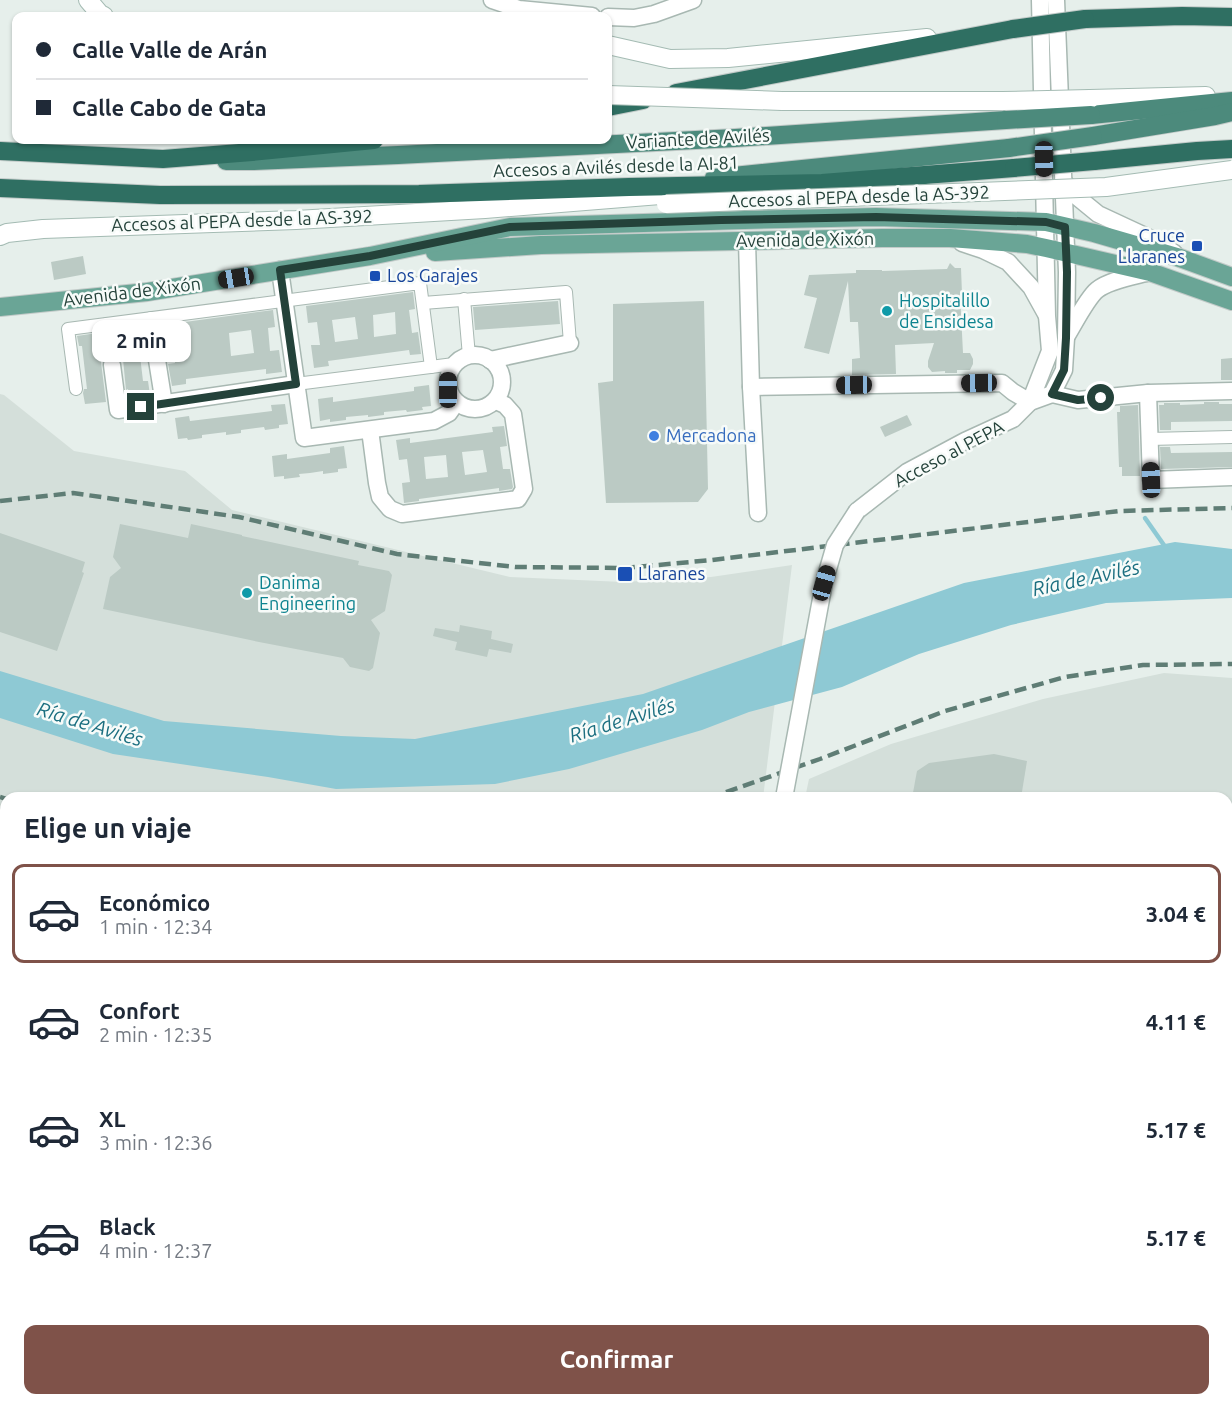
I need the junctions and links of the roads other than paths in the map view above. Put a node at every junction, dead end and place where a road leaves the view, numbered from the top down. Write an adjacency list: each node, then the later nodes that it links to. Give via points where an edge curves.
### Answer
1 (88, 0): 6 (main road)
2 (492, 0): 7 (street, via 519,9)
3 (1040, 0): 29 (street)
4 (1056, 0): 24 (street)
5 (685, 3): 8 (street, via 634,18)
6 (97, 12)
7 (550, 12)
8 (612, 17)
9 (1232, 17): 10 (highway, bridge, via 1085,19)
10 (1013, 29): 11 (main road, via 728,58 670,59); 15 (highway)
11 (612, 46)
12 (612, 95): 17 (main road, bridge)
13 (1232, 96): 16 (main road)
14 (1232, 101): 16 (highway, Variante de Avilés)
15 (612, 106)
16 (1090, 107): 17 (highway, Variante de Avilés, bridge)
17 (1005, 110): 22 (highway, Variante de Avilés, via 735,138 398,156 253,161)
18 (1232, 112): 26 (highway, Variante de Avilés, bridge, via 1009,147)
19 (333, 144): 22 (highway)
20 (1232, 149): 25 (highway, Accesos a Avilés desde la AI-81, bridge)
21 (0, 151): 22 (highway)
22 (163, 159)
23 (1232, 170): 28 (main road, Accesos al PEPA desde la AS-392, bridge, via 1106,187)
24 (1063, 181): 30 (street); 37 (street, via 1098,214 1156,241)
25 (822, 183): 26 (highway, Accesos a Avilés desde la AI-81); 28 (main road, Accesos al PEPA desde la AS-392)
26 (629, 187): 27 (highway, Accesos a Avilés desde la AI-81, via 296,195 160,195)
27 (0, 188)
28 (485, 209): 31 (main road, Accesos al PEPA desde la AS-392, via 43,229)
29 (1046, 222): 30 (main road, Avenida de Xixón); 34 (street); 36 (main road, Avenida de Xixón, via 876,217 510,227)
30 (1065, 227): 35 (street); 37 (main road, Avenida de Xixón)
31 (0, 236)
32 (950, 238): 33 (main road, Avenida de Xixón); 34 (main road, Avenida de Xixón); 46 (street, via 1008,262 1031,287)
33 (747, 241): 36 (main road, Avenida de Xixón, via 541,245); 57 (street)
34 (1046, 248): 35 (main road, Avenida de Xixón); 46 (street)
35 (1066, 253): 39 (main road, Avenida de Xixón); 49 (street)
36 (370, 256): 38 (main road, Avenida de Xixón)
37 (1180, 258): 40 (main road, Avenida de Xixón)
38 (280, 270): 42 (street); 45 (main road, Avenida de Xixón, via 147,292)
39 (1150, 273): 43 (main road, Avenida de Xixón); 49 (street, via 1117,280 1096,290)
40 (1232, 277)
41 (464, 299): 44 (street); 50 (street, via 566,292); 52 (street)
42 (284, 301): 44 (street, via 420,283); 47 (street); 56 (street)
43 (1232, 302)
44 (423, 303): 55 (street)
45 (0, 307)
46 (1047, 316): 63 (street, via 1050,351)
47 (151, 318): 48 (street); 51 (street)
48 (107, 324): 54 (street); 58 (street, via 68,329)
49 (1066, 338): 61 (street, via 1064,370)
50 (570, 343): 53 (street)
51 (157, 360): 65 (street)
52 (461, 360): 53 (street, via 472,355); 55 (street); 64 (street, via 448,375 448,390)
53 (490, 360): 62 (street, via 502,377 502,390)
54 (112, 365): 65 (street, via 118,410)
55 (431, 367): 56 (street)
56 (296, 384): 65 (street); 66 (street, via 304,438)
57 (752, 387): 63 (street, via 1002,383); 70 (street)
58 (76, 389)
59 (1232, 391): 60 (street)
60 (1148, 393): 61 (street, via 1078,400); 68 (street)
61 (1052, 394): 63 (street, Acceso al PEPA)
62 (496, 400): 64 (street, via 484,409 468,410); 66 (street, via 513,414 524,489 518,499 402,514 390,509 381,498 377,483)
63 (1030, 402): 71 (street, Acceso al PEPA, bridge, via 1013,420 907,472 857,511 835,545 824,583)
64 (456, 403): 66 (street, via 449,413 434,421)
65 (164, 404)
66 (370, 430)
67 (1232, 437): 68 (street)
68 (1149, 439): 69 (street, via 1151,480)
69 (1232, 477)
70 (758, 513)
71 (785, 792)

